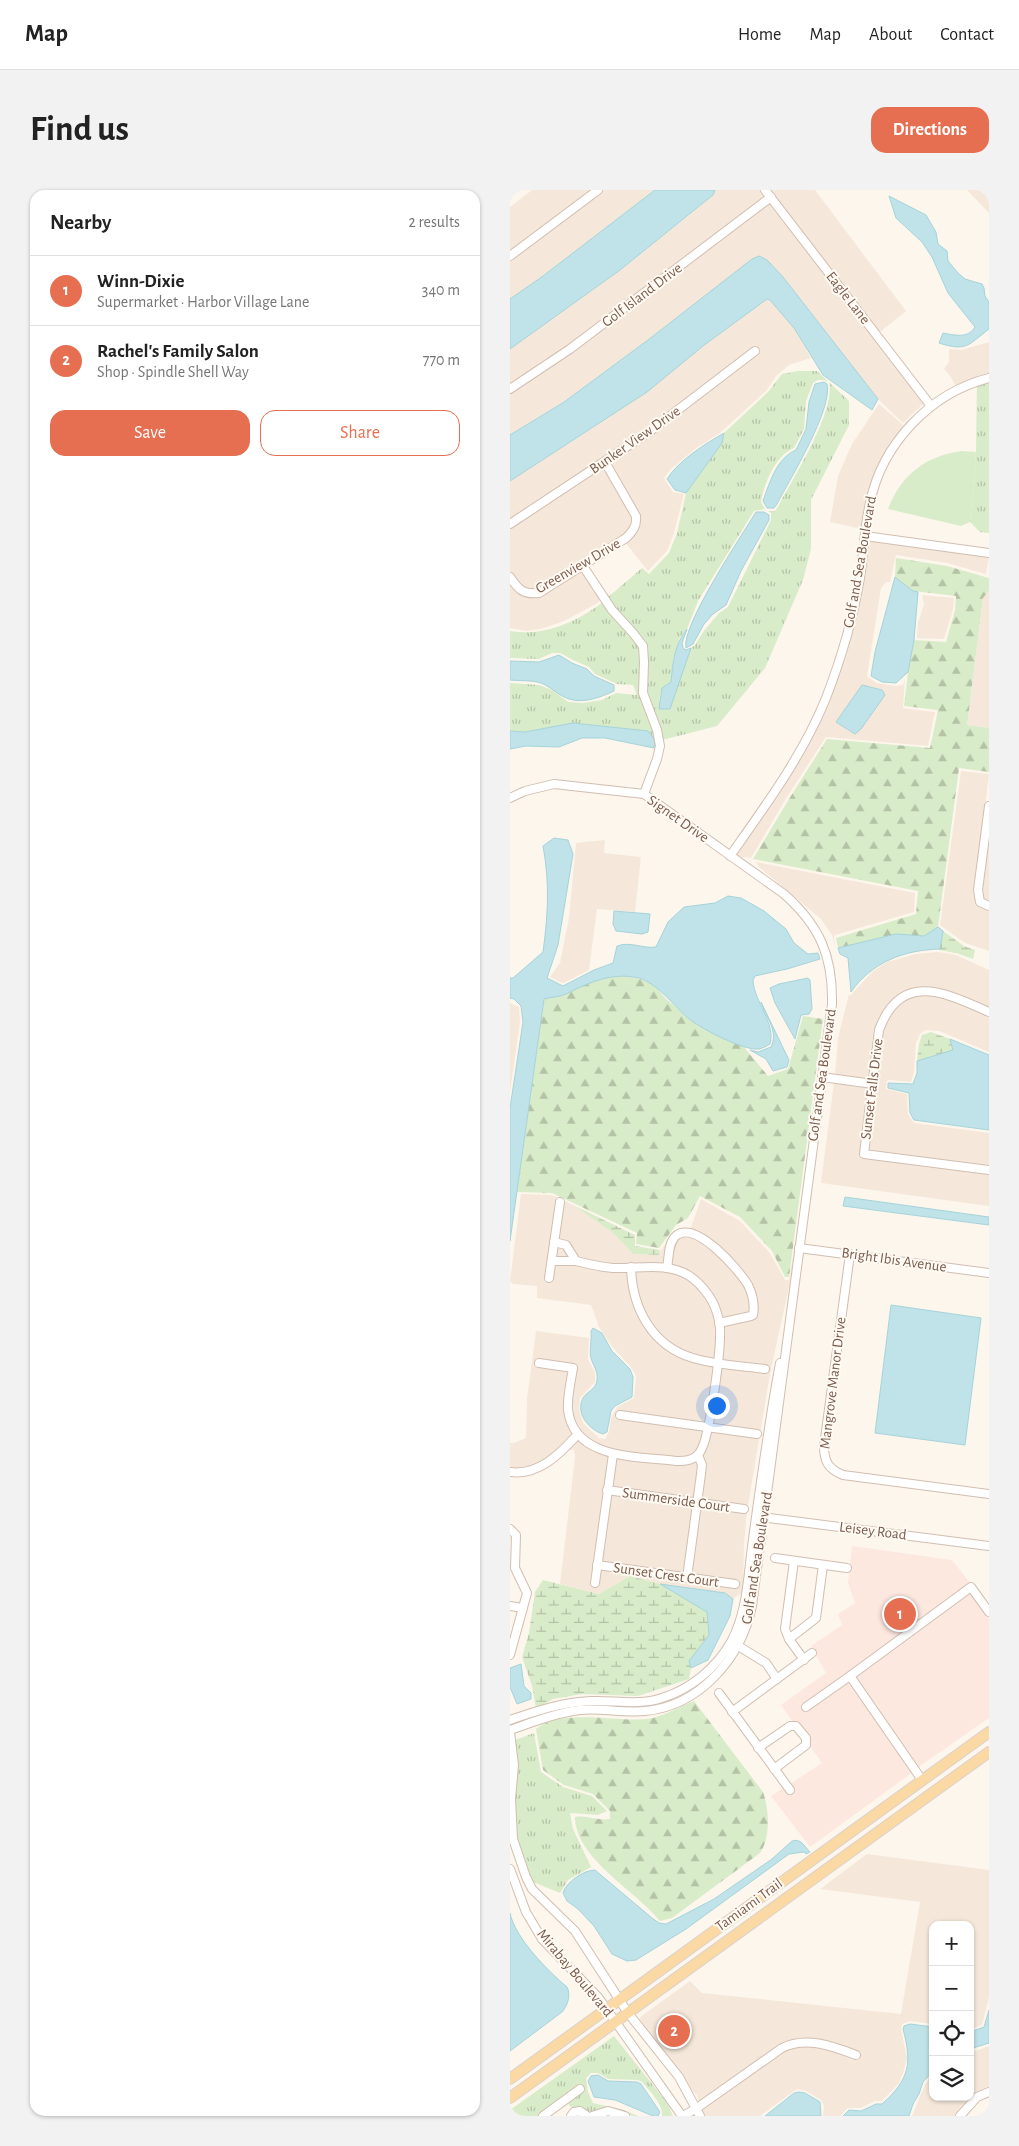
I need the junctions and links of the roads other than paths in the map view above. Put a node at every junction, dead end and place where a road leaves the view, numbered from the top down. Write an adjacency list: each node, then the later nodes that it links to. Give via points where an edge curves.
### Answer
1 (598, 190): 4 (street)
2 (765, 190): 3 (street, Eagle Lane)
3 (771, 197): 7 (street, Golf Island Drive, via 570,349); 8 (street, Eagle Lane)
4 (510, 256)
5 (755, 351): 9 (street, Bunker View Drive)
6 (989, 378): 8 (street, Golf and Sea Boulevard, via 955,390)
7 (510, 389)
8 (931, 406): 11 (street, Golf and Sea Boulevard, via 908,427 883,465 870,502)
9 (605, 462): 10 (street, Bunker View Drive); 13 (street, Greenview Drive, via 633,509 637,523 626,538)
10 (510, 524)
11 (865, 536): 12 (street); 18 (street, Golf and Sea Boulevard, via 852,617 826,699 792,767)
12 (989, 552)
13 (583, 566): 14 (street, Greenview Drive, via 538,593 518,590); 15 (street, via 612,610 643,646 643,693 660,746)
14 (510, 577)
15 (644, 794): 16 (street, Signet Drive, via 554,784); 18 (street, Signet Drive)
16 (510, 798)
17 (989, 808): 19 (street, via 978,890 980,902)
18 (730, 856): 21 (street, Golf and Sea Boulevard, via 802,910 825,949 832,1004)
19 (989, 906)
20 (989, 1012): 22 (street, Sunset Falls Drive, via 936,991 914,992 903,997 884,1017)
21 (822, 1077): 22 (street); 26 (street, Golf and Sea Boulevard)
22 (873, 1084): 23 (street, Sunset Falls Drive, via 864,1154)
23 (989, 1170)
24 (560, 1202): 25 (street)
25 (554, 1242): 28 (street); 29 (street, via 566,1245)
26 (800, 1248): 27 (street, Bright Ibis Avenue); 49 (street, Golf and Sea Boulevard)
27 (850, 1254): 32 (street, Bright Ibis Avenue); 46 (street, Mangrove Manor Drive, via 824,1446 828,1466 842,1475)
28 (552, 1261): 29 (street); 33 (street)
29 (576, 1261): 30 (street, via 603,1267)
30 (632, 1267): 31 (street); 35 (street, via 632,1288 638,1310 657,1337 684,1354)
31 (666, 1268): 34 (street, via 679,1270 707,1292); 34 (street, via 674,1239 685,1232 694,1234 727,1257 748,1287 755,1305 753,1315)
32 (989, 1273)
33 (549, 1278)
34 (719, 1323): 35 (street)
35 (717, 1362): 37 (street); 39 (street)
36 (539, 1363): 41 (street, via 573,1368 568,1410)
37 (765, 1369)
38 (620, 1415): 39 (street)
39 (708, 1427): 40 (street); 43 (street)
40 (758, 1434)
41 (578, 1436): 42 (street); 44 (street, via 551,1461 528,1471)
42 (613, 1454): 43 (street, via 681,1461); 45 (street)
43 (698, 1455): 47 (street, via 702,1466)
44 (510, 1472)
45 (607, 1490): 47 (street, Summerside Court); 54 (street)
46 (989, 1494)
47 (697, 1503): 48 (street, Summerside Court); 57 (street)
48 (744, 1509)
49 (760, 1517): 51 (street, Leisey Road); 64 (street, Golf and Sea Boulevard, via 742,1612); 65 (street, Golf and Sea Boulevard, via 752,1606)
50 (510, 1529): 61 (street, via 516,1535 515,1568 527,1593)
51 (989, 1546)
52 (775, 1558): 53 (street)
53 (794, 1561): 55 (street); 63 (street, via 785,1629)
54 (597, 1565): 57 (street, Sunset Crest Court); 58 (street)
55 (823, 1565): 56 (street); 63 (street, via 816,1618)
56 (847, 1568)
57 (687, 1578): 59 (street, Sunset Crest Court)
58 (595, 1583)
59 (735, 1584)
60 (510, 1606): 61 (street)
61 (523, 1608): 66 (street)
62 (989, 1612): 69 (street, via 971,1587)
63 (789, 1639): 68 (street)
64 (731, 1642): 65 (street); 74 (street, Golf and Sea Boulevard, via 718,1661 695,1682 661,1698 630,1703 581,1702 551,1707)
65 (738, 1646): 70 (street, via 766,1662); 75 (street, Golf and Sea Boulevard, via 712,1680 689,1696 661,1708 632,1712 565,1712)
66 (510, 1654)
67 (812, 1654): 68 (street)
68 (804, 1660): 70 (street)
69 (850, 1676): 72 (street); 80 (street)
70 (777, 1679): 73 (street)
71 (719, 1693): 73 (street)
72 (806, 1707)
73 (732, 1712): 77 (street)
74 (510, 1720)
75 (510, 1731): 85 (street, Mirabay Boulevard, via 514,1765 511,1800 513,1840)
76 (989, 1732): 80 (main road, Tamiami Trail)
77 (758, 1748): 79 (street); 79 (street, via 790,1726 796,1726 806,1738 806,1745 801,1750)
78 (989, 1752): 82 (main road, Tamiami Trail)
79 (774, 1769): 81 (street)
80 (922, 1780): 82 (main road, via 924,1791); 84 (main road, Tamiami Trail)
81 (790, 1790)
82 (912, 1807): 87 (main road, Tamiami Trail)
83 (510, 1870): 86 (street, Mirabay Boulevard)
84 (792, 1875): 87 (main road, via 781,1889); 88 (main road, Tamiami Trail)
85 (526, 1877): 86 (street); 88 (street, Mirabay Boulevard, via 532,1889 575,1931)
86 (512, 1885): 89 (street, Mirabay Boulevard, via 542,1939)
87 (780, 1904): 90 (main road, Tamiami Trail)
88 (619, 2000): 89 (main road, Tamiami Trail); 90 (street, Mirabay Boulevard)
89 (607, 2009): 91 (street, Mirabay Boulevard); 93 (main road, Tamiami Trail)
90 (628, 2013): 91 (main road, Tamiami Trail); 98 (street, Mirabay Boulevard, via 679,2078)
91 (616, 2022): 96 (main road, Tamiami Trail); 104 (street, Mirabay Boulevard)
92 (856, 2055): 98 (street, via 834,2047 792,2042)
93 (510, 2079)
94 (580, 2090): 97 (street)
95 (989, 2092): 105 (street, via 977,2097)
96 (510, 2098)
97 (563, 2102): 99 (street); 100 (street)
98 (699, 2112): 104 (street)
99 (571, 2115): 101 (street, via 580,2111)
100 (543, 2116)
101 (587, 2116)
102 (592, 2116): 103 (street, via 608,2111)
103 (626, 2116)
104 (683, 2116)
105 (960, 2116)

